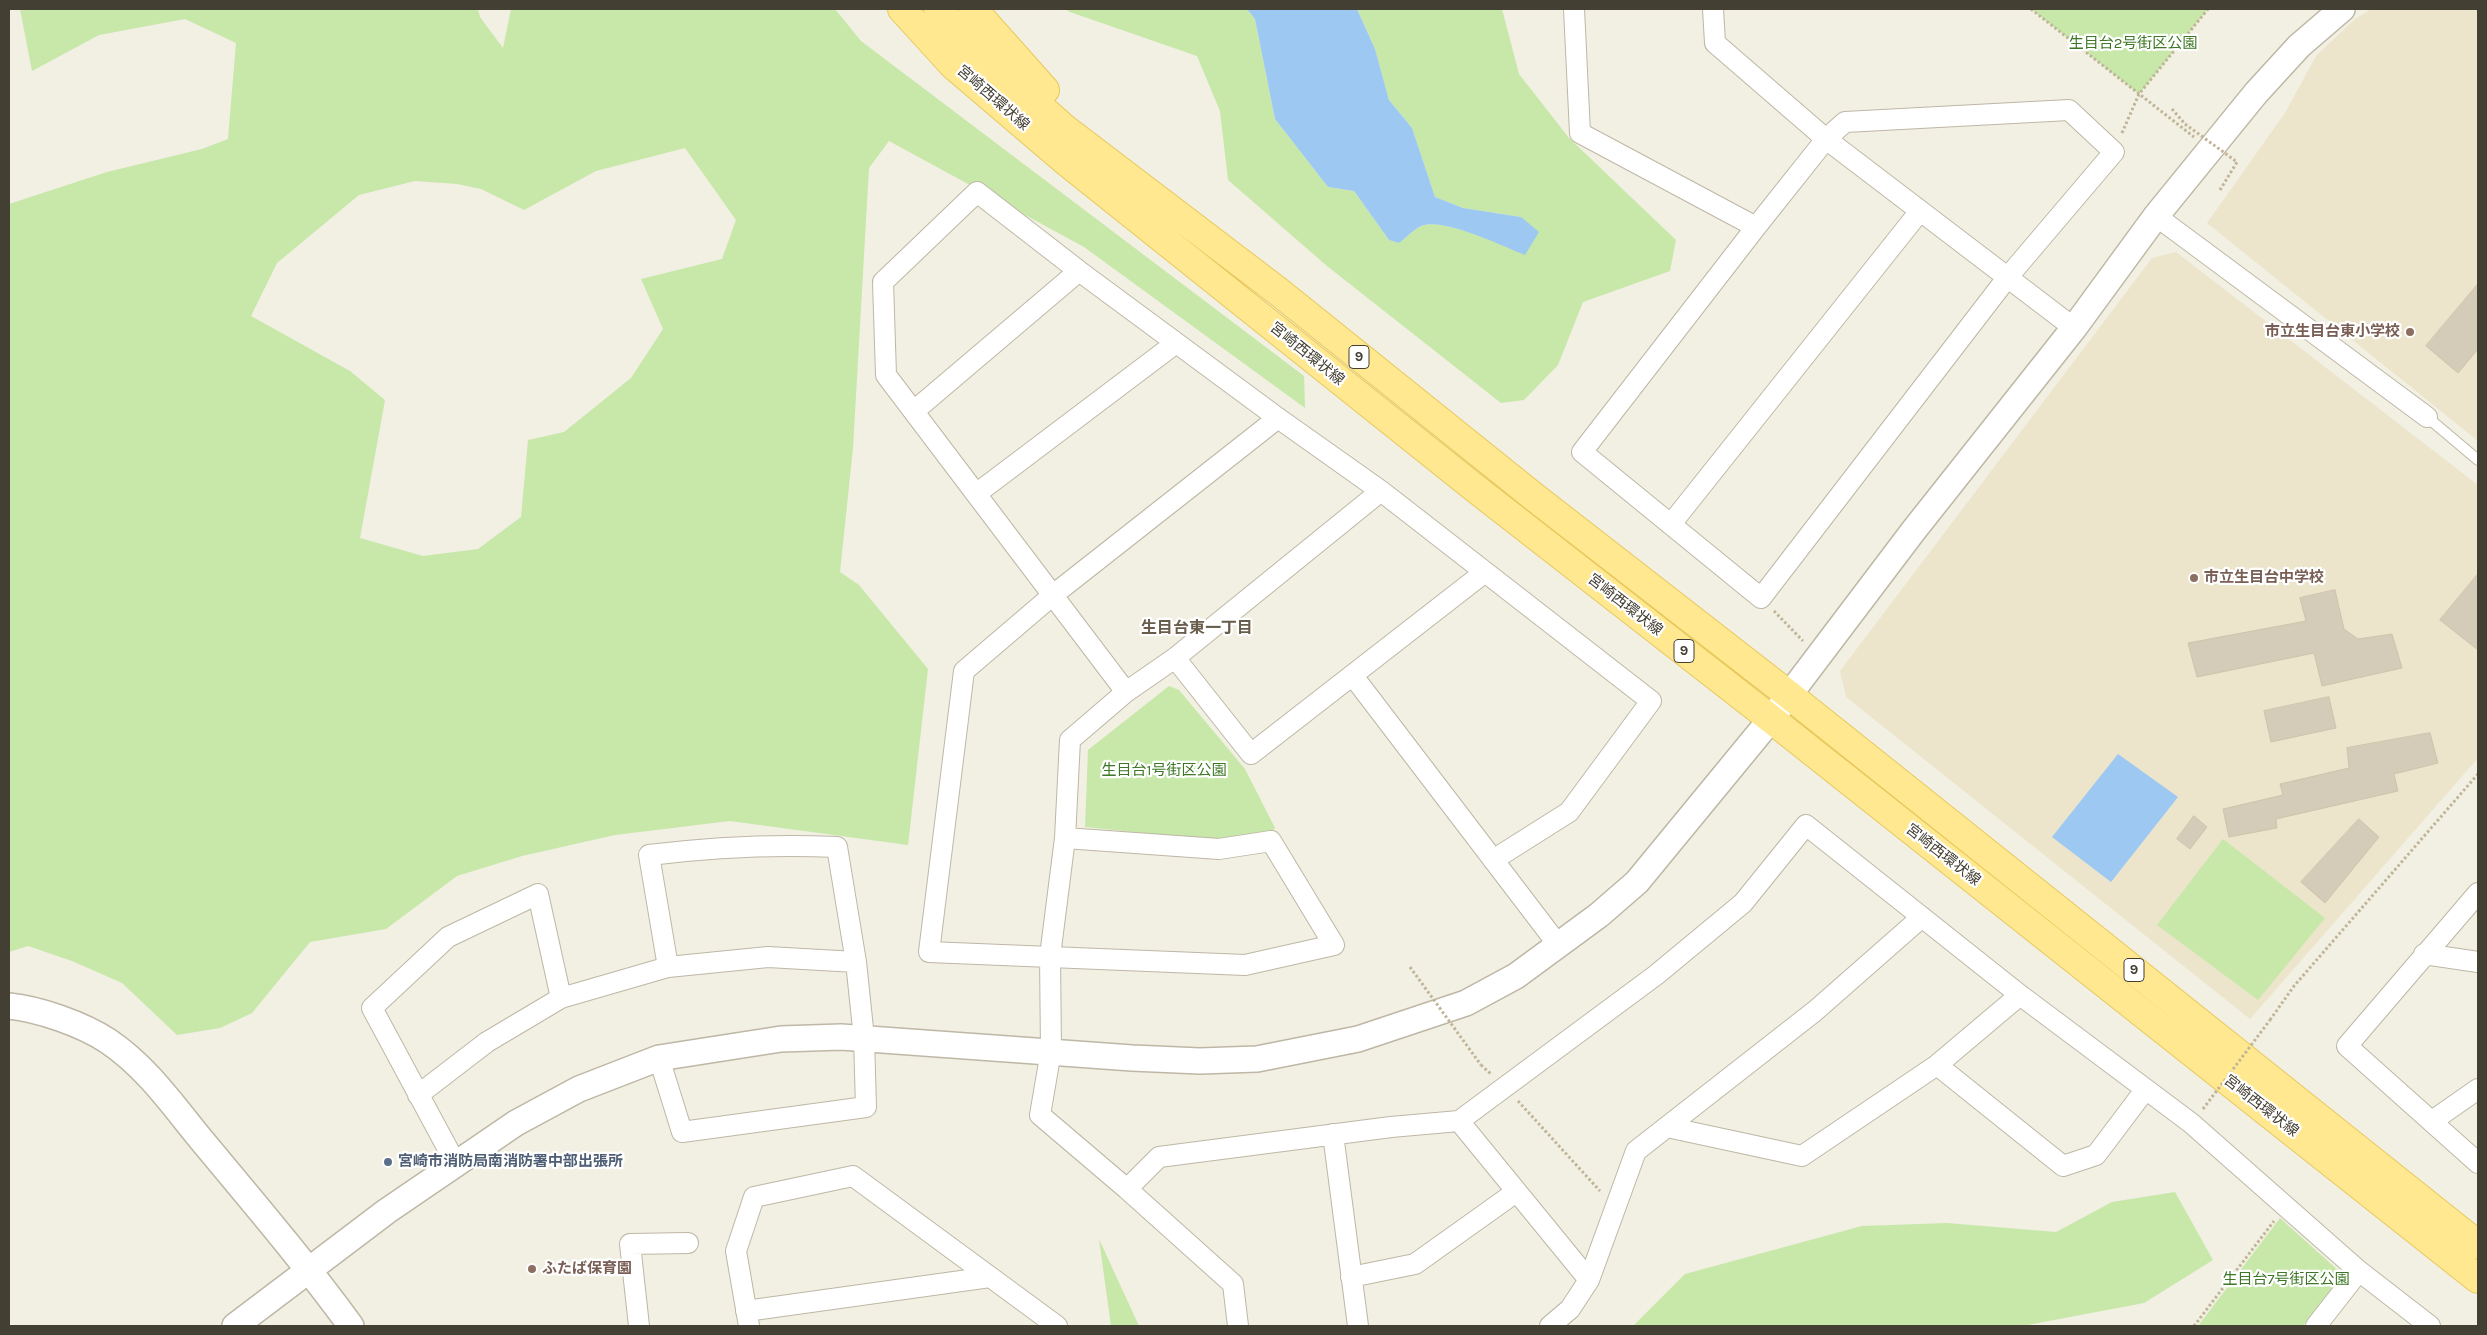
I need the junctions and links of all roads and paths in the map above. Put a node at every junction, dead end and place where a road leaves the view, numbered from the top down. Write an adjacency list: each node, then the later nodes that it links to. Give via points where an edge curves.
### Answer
1 (902, 9): 38 (main road, 宮崎西環状線 / 9, via 953,65 1068,163)
2 (938, 9): 20 (main road, 宮崎西環状線 / 9, via 977,51 1065,129)
3 (972, 9): 20 (main road, via 1039,85 1267,270)
4 (1574, 9): 17 (street, via 1580,132)
5 (1712, 9): 11 (street, via 1715,43)
6 (2031, 9): 9 (path)
7 (2208, 9): 9 (path)
8 (2342, 9): 12 (street, via 2298,46)
9 (2139, 94): 12 (path); 13 (path)
10 (2172, 109): 14 (path, bridge, via 2185,124 2237,162)
11 (1826, 139): 13 (street, via 1845,122 2069,110); 15 (street); 17 (street)
12 (2210, 150): 16 (street)
13 (2114, 152): 19 (street)
14 (2220, 190)
15 (1920, 211): 19 (street); 29 (street)
16 (2156, 216): 21 (street); 24 (street)
17 (1756, 227): 29 (street, via 1582,452)
18 (1079, 272): 22 (street); 23 (street); 23 (street, via 977,192 883,282 886,376)
19 (2007, 278): 21 (street); 32 (street)
20 (1279, 292): 37 (main road, 宮崎西環状線 / 9, via 1532,496)
21 (2074, 328): 33 (street)
22 (1176, 343): 25 (street); 28 (street)
23 (914, 411): 28 (street)
24 (2427, 417): 26 (lane)
25 (1278, 418): 27 (street); 31 (street)
26 (2478, 460)
27 (1381, 491): 30 (street); 34 (street)
28 (976, 494): 31 (street)
29 (1671, 524): 32 (street)
30 (1485, 572): 35 (street); 41 (street, via 1651,701 1570,812)
31 (1053, 596): 36 (street); 46 (street, via 964,671 929,952)
32 (1761, 598): 33 (path)
33 (1817, 656): 37 (street)
34 (1176, 658): 35 (street, via 1251,754); 36 (street)
35 (1352, 676): 41 (street)
36 (1126, 692): 40 (street, via 1070,740)
37 (1789, 695): 38 (street); 74 (main road, 宮崎西環状線 / 9)
38 (1771, 719): 44 (street, via 1636,882); 79 (main road, 宮崎西環状線 / 9)
39 (2478, 774): 62 (path, bridge, via 2294,986)
40 (1066, 838): 46 (street); 46 (street, via 1219,849 1271,841 1334,945 1245,965)
41 (1493, 860): 44 (street)
42 (2478, 893): 45 (street)
43 (1922, 918): 51 (street); 58 (street, via 1806,825 1743,903 1656,975); 65 (street, via 1815,1011)
44 (1559, 946): 55 (street, via 1516,976 1466,1003 1358,1039 1257,1058 1200,1061)
45 (2424, 954): 48 (street); 63 (street, via 2347,1046)
46 (1050, 956): 55 (street)
47 (856, 962): 49 (street, via 768,958); 49 (street, via 837,847 780,844 698,848 649,855); 54 (street)
48 (2478, 962)
49 (668, 967): 52 (street)
50 (1410, 967): 58 (path, bridge, via 1481,1065)
51 (2020, 995): 57 (street); 60 (street)
52 (561, 998): 61 (street, via 487,1042); 61 (street, via 538,894 448,937 372,1008)
53 (9, 1006): 75 (street, via 56,1017 107,1040 138,1064)
54 (864, 1038): 55 (street); 56 (street, via 781,1039); 56 (street, via 866,1108 682,1132)
55 (1051, 1052): 69 (street, via 1040,1115)
56 (658, 1058): 68 (street, via 579,1089 516,1123)
57 (1937, 1065): 60 (street, via 2063,1166 2096,1155); 65 (street, via 1802,1156)
58 (1505, 1086): 64 (street); 71 (path)
59 (2478, 1089): 63 (street)
60 (2145, 1090): 76 (street, via 2191,1123)
61 (418, 1096): 68 (street)
62 (2202, 1109)
63 (2432, 1120): 67 (street)
64 (1459, 1121): 66 (street); 70 (street)
65 (1668, 1127): 71 (street, via 1636,1151)
66 (1333, 1134): 69 (street, via 1159,1157); 78 (street)
67 (2478, 1163)
68 (456, 1164): 75 (street, via 387,1211)
69 (1127, 1189): 86 (street, via 1233,1284)
70 (1516, 1192): 78 (street, via 1414,1264); 80 (street)
71 (1616, 1208): 80 (street)
72 (2278, 1216): 89 (path)
73 (688, 1243): 84 (street, via 630,1244)
74 (2478, 1244)
75 (310, 1271): 82 (street); 83 (street)
76 (2359, 1271): 90 (street); 91 (street)
77 (990, 1277): 81 (street); 81 (street, via 853,1176 754,1197 736,1251); 85 (street)
78 (1351, 1277): 87 (street)
79 (2478, 1279)
80 (1589, 1280): 88 (street, via 1570,1309)
81 (748, 1319)
82 (235, 1326)
83 (351, 1326)
84 (639, 1326)
85 (1057, 1326)
86 (1238, 1326)
87 (1358, 1326)
88 (1550, 1326)
89 (2194, 1326)
90 (2316, 1326)
91 (2430, 1326)

